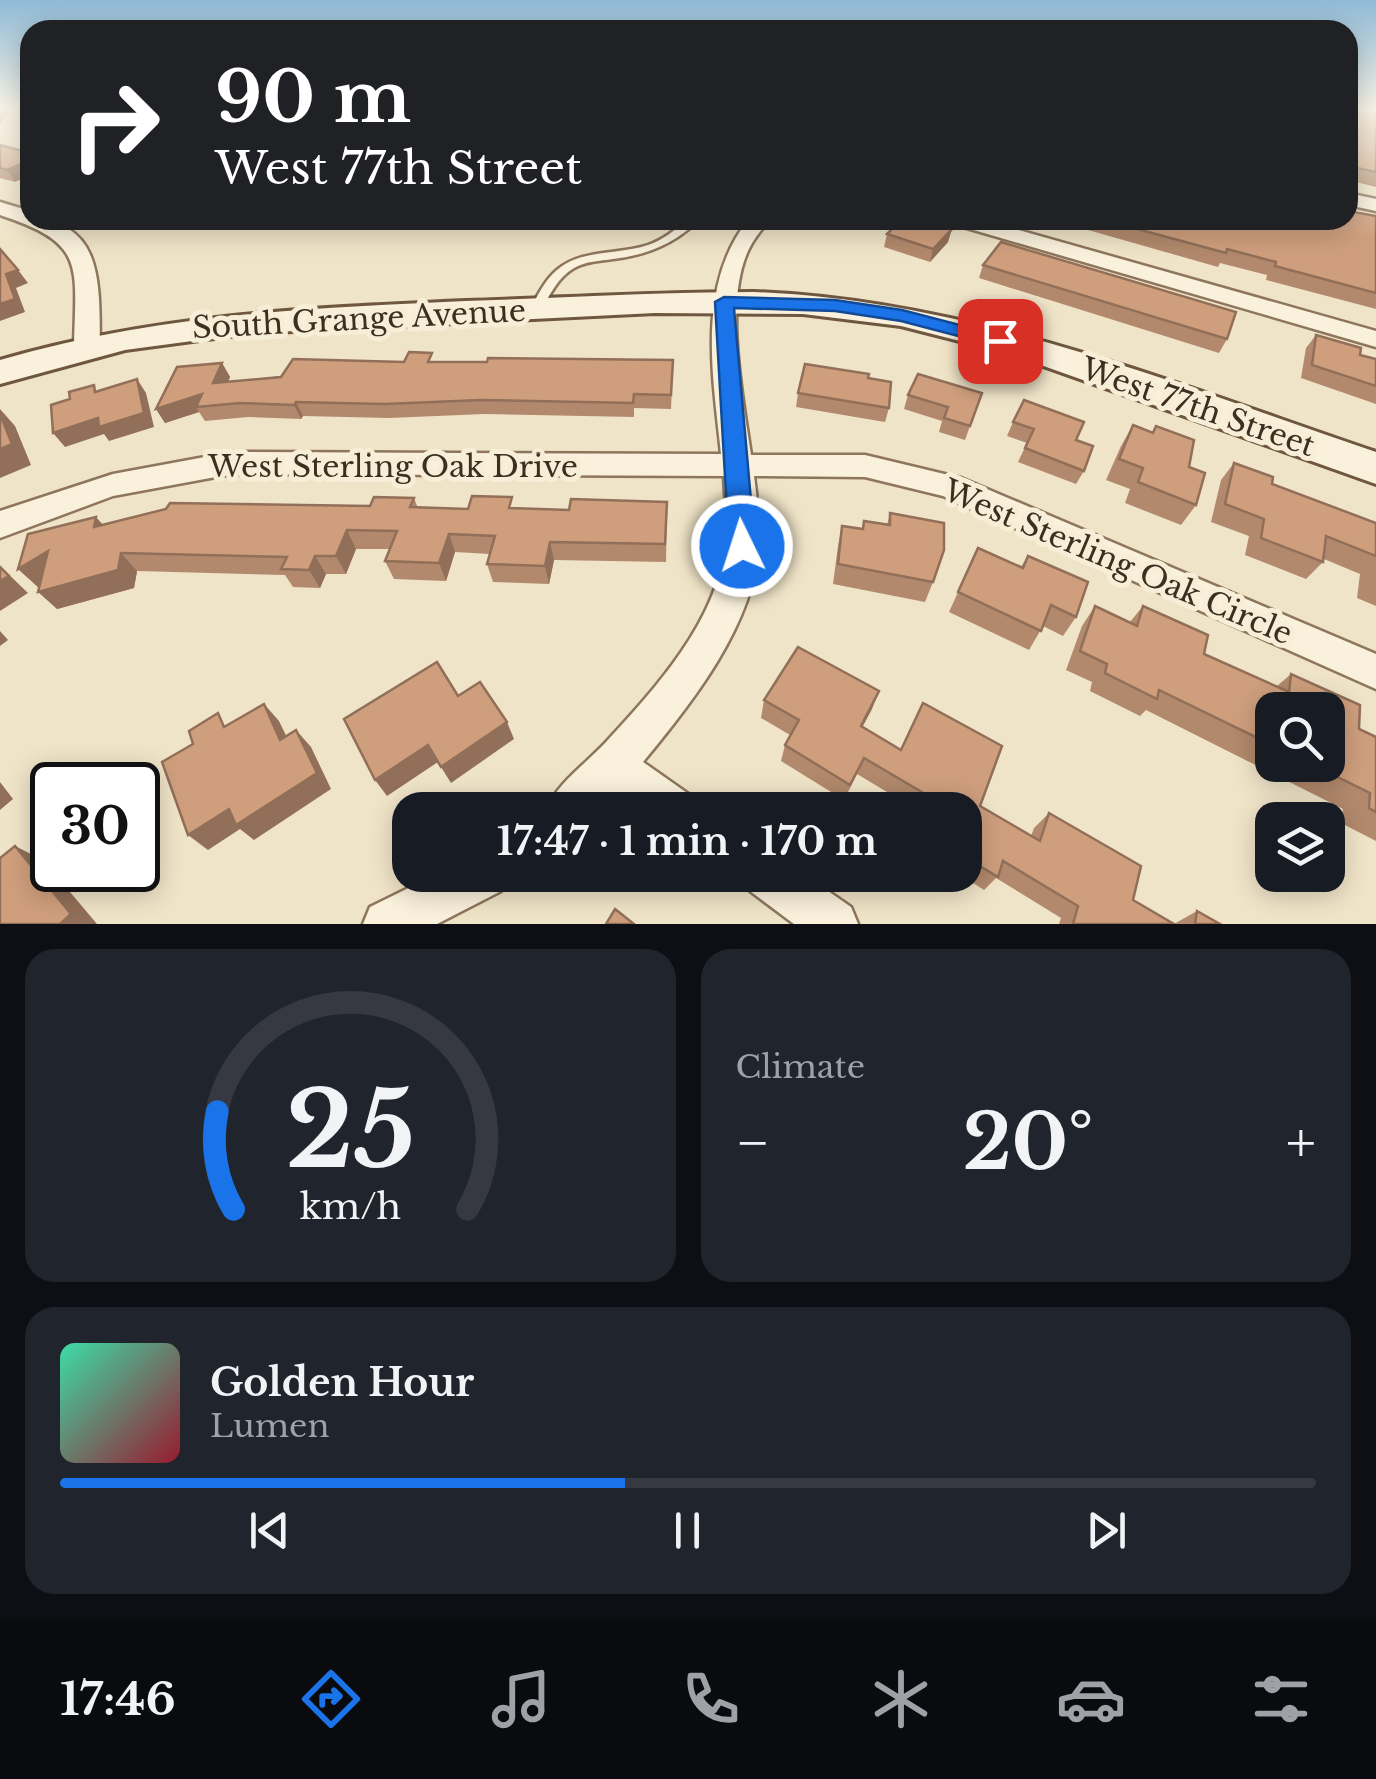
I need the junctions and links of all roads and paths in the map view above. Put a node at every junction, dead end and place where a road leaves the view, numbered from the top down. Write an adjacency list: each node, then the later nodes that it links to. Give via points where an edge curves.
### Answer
1 (59, 230): 8 (street, via 78,250 85,273)
2 (679, 230): 6 (lane, via 656,246 570,264 548,283)
3 (751, 230): 5 (street, via 736,248)
4 (995, 230): 7 (street)
5 (724, 302): 6 (street, South Grange Avenue); 10 (street); 11 (street, West 77th Street, via 835,306 963,331)
6 (536, 309): 8 (street, South Grange Avenue, via 216,324)
7 (1376, 339)
8 (87, 345): 9 (street, South Grange Avenue)
9 (0, 372)
10 (736, 466): 12 (street, West Sterling Oak Drive, via 232,462 109,484); 13 (street, West Sterling Oak Circle, via 864,466 950,486); 14 (street, via 742,546 724,615)
11 (1376, 468)
12 (0, 525)
13 (1376, 672)
14 (615, 767): 15 (street); 16 (street)
15 (588, 792)
16 (650, 792)
17 (451, 892): 19 (street)
18 (790, 892): 20 (street)
19 (387, 924)
20 (834, 924)

